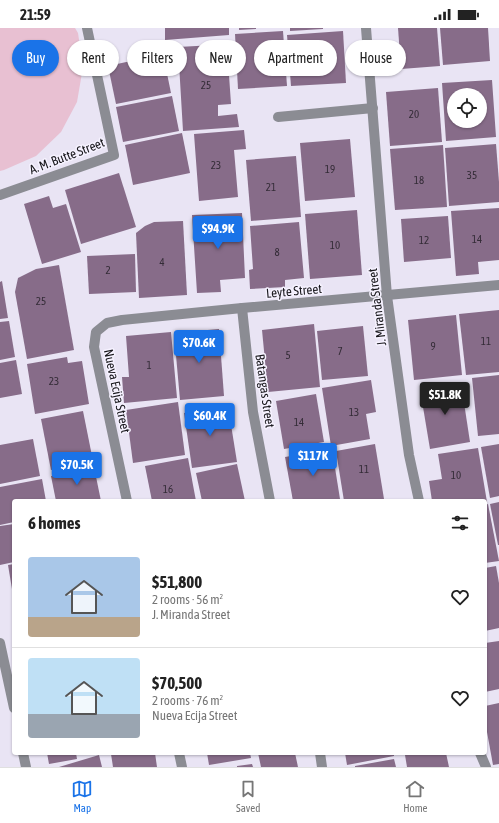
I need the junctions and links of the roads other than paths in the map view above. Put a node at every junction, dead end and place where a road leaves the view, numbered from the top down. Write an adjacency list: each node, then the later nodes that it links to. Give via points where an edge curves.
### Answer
1 (87, 28): 5 (street, A. M. Butte Street, via 114,155)
2 (366, 28): 3 (street, J. Miranda Street)
3 (373, 108): 4 (street); 7 (street, J. Miranda Street)
4 (278, 117)
5 (0, 195)
6 (499, 285): 7 (street, Leyte Street)
7 (387, 296): 8 (street, Leyte Street); 12 (street, J. Miranda Street)
8 (242, 308): 9 (street, Leyte Street, via 122,320 107,323); 11 (street, Batangas Street, via 253,412)
9 (96, 332): 10 (street, Nueva Ecija Street, via 94,347)
10 (127, 499)
11 (270, 499)
12 (419, 499)
13 (0, 643): 14 (street)
14 (12, 699)
15 (23, 755): 19 (street)
16 (179, 755): 20 (street)
17 (320, 755): 21 (street)
18 (481, 755): 22 (street)
19 (26, 767)
20 (182, 767)
21 (322, 767)
22 (486, 767)

